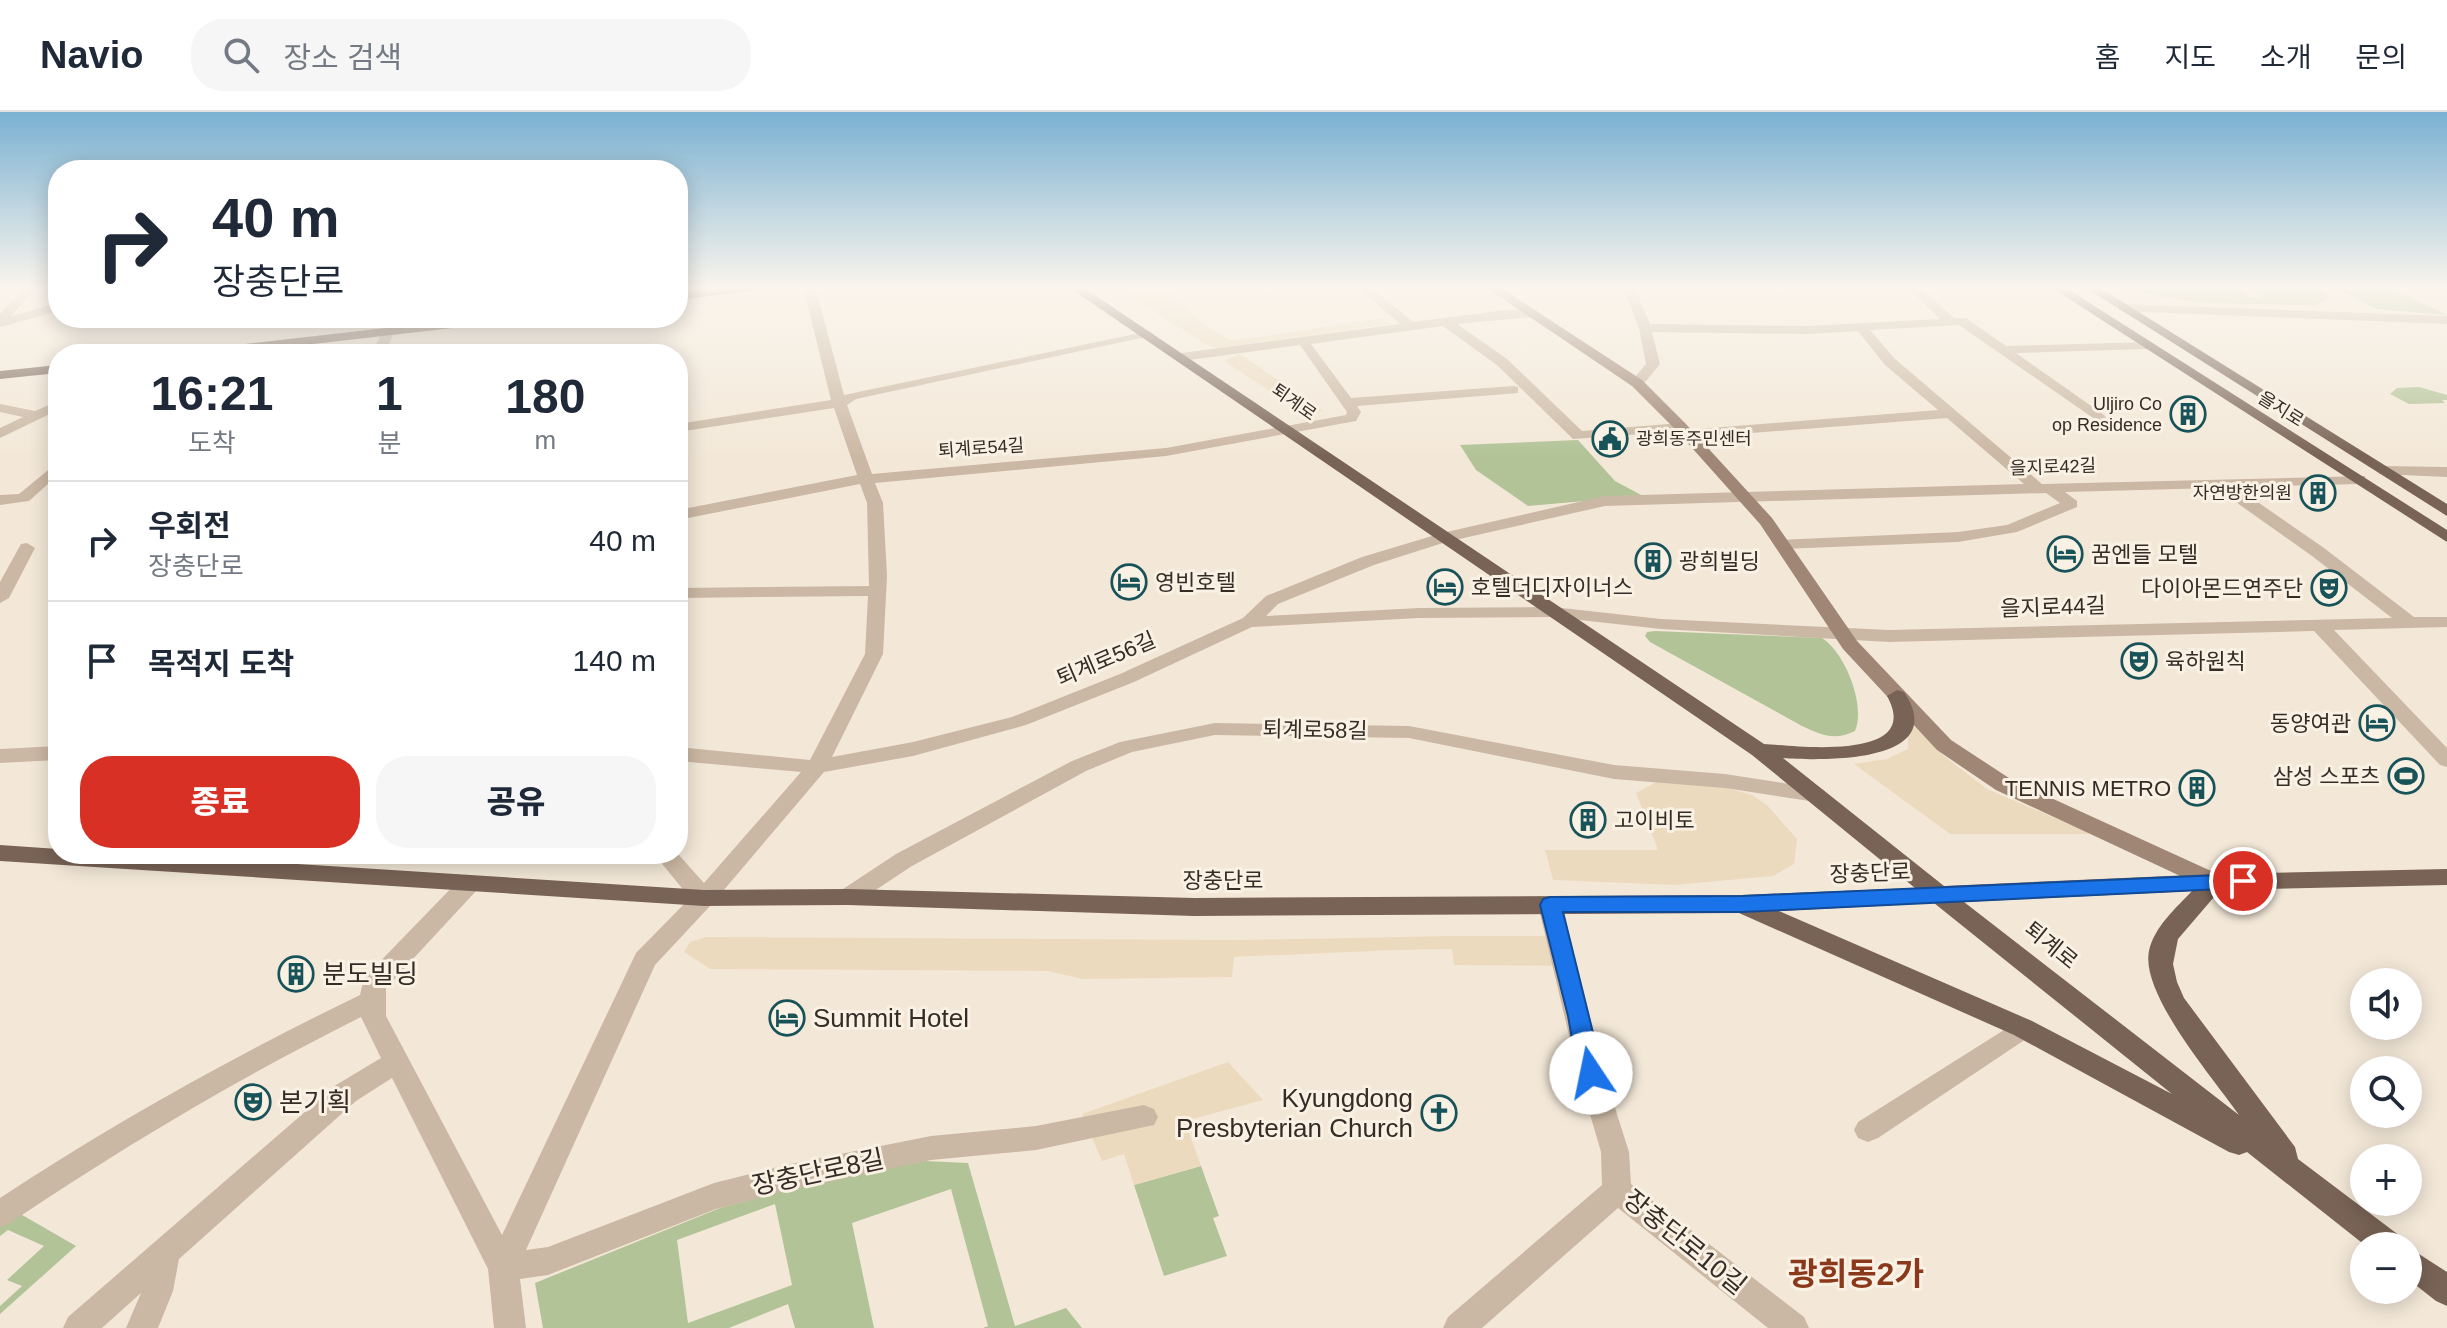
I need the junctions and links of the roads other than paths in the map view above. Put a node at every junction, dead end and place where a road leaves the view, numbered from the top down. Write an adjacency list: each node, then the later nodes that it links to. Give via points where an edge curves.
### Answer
1 (824, 343): 20 (street)
2 (1111, 343): 20 (street, via 852,396)
3 (1161, 343): 15 (main road, 퇴계로)
4 (1290, 343): 15 (street)
5 (1304, 343): 21 (street)
6 (1475, 343): 28 (street, via 1578,436)
7 (1577, 343): 18 (main road)
8 (1648, 343): 18 (street, via 1653,364)
9 (1874, 343): 24 (street)
10 (1993, 343): 14 (street)
11 (2142, 343): 13 (main road, 을지로)
12 (2179, 343): 31 (main road, 을지로)
13 (2145, 345): 14 (street); 35 (main road, 을지로)
14 (2004, 350): 26 (street)
15 (1182, 357): 29 (main road, 퇴계로)
16 (48, 370): 17 (main road)
17 (0, 375)
18 (1637, 383): 28 (main road)
19 (1513, 390): 21 (street)
20 (839, 403): 27 (street); 34 (street)
21 (1347, 403): 29 (street, 퇴계로54길, via 1354,412 1351,418)
22 (0, 408): 25 (street)
23 (48, 409): 25 (street)
24 (1950, 413): 28 (street); 37 (street)
25 (33, 415): 30 (street)
26 (2099, 418)
27 (688, 426)
28 (1684, 430): 38 (main road)
29 (1288, 432): 34 (street, 퇴계로54길, via 1140,455); 43 (main road, 퇴계로)
30 (0, 434)
31 (2384, 471): 32 (street); 40 (main road, 을지로)
32 (2447, 472)
33 (48, 476): 39 (street, via 23,498)
34 (867, 478): 41 (street, 퇴계로54길); 46 (street, via 875,503)
35 (2360, 479): 36 (street, 을지로42길); 42 (main road, 을지로)
36 (2218, 482): 37 (street, 을지로42길); 51 (street)
37 (2042, 487): 38 (street, 을지로42길); 44 (street, via 2071,504 2011,529 1906,541)
38 (1747, 497): 43 (street, via 1605,501); 44 (main road)
39 (0, 500)
40 (2447, 511)
41 (688, 513)
42 (2447, 537)
43 (1442, 538): 49 (main road, 퇴계로); 50 (street, via 1272,600)
44 (1782, 544): 54 (main road)
45 (27, 548): 48 (street)
46 (877, 591): 47 (street); 61 (street, via 874,654)
47 (688, 593)
48 (0, 598)
49 (1553, 612): 50 (street, 퇴계로56길); 54 (street, 퇴계로, via 1661,624); 56 (main road, 퇴계로)
50 (1249, 622): 61 (street, 퇴계로56길, via 1019,721)
51 (2409, 622): 52 (street, 을지로44길); 53 (street, 을지로44길)
52 (2447, 622)
53 (2319, 625): 54 (street, 을지로44길); 60 (street)
54 (1842, 633): 55 (main road)
55 (1897, 696): 56 (main road, via 1905,714 1901,730 1882,747 1817,754); 68 (main road, via 1944,745 2004,785)
56 (1759, 750): 62 (main road, 퇴계로)
57 (48, 754): 59 (street)
58 (688, 755): 61 (street, 퇴계로56길)
59 (0, 756)
60 (2447, 760)
61 (817, 767): 72 (street)
62 (1816, 795): 70 (main road, 퇴계로); 71 (street, 퇴계로58길, via 1614,772 1409,732 1215,729 1127,747 1079,766 904,860)
63 (0, 853): 64 (main road, 장충단로)
64 (48, 856)
65 (166, 864): 69 (main road, 장충단로)
66 (674, 864): 72 (street)
67 (2447, 877): 68 (main road, 장충단로)
68 (2214, 882): 70 (main road, 장충단로); 80 (main road, via 2161,944 2161,980)
69 (469, 884): 72 (main road, 장충단로); 75 (street, via 373,985)
70 (1944, 896): 73 (main road, 장충단로); 80 (main road, 퇴계로)
71 (848, 897): 72 (main road, 장충단로); 74 (main road, 장충단로, via 1194,907)
72 (704, 898): 85 (street, via 645,960)
73 (1742, 904): 74 (main road, 장충단로); 76 (main road)
74 (1550, 905): 81 (street, 장충단로10길, via 1615,1152)
75 (373, 1000): 77 (street, via 373,1016); 82 (street, via 97,1149)
76 (2023, 1028): 79 (street); 80 (main road)
77 (395, 1063): 84 (street, via 346,1093); 85 (street)
78 (1144, 1117): 85 (street, 장충단로8길, via 1036,1138 931,1148 790,1177 714,1196 548,1261)
79 (1868, 1130)
80 (2299, 1175): 83 (main road, 퇴계로)
81 (1617, 1190): 91 (street); 92 (street, 장충단로10길)
82 (0, 1214)
83 (2371, 1232)
84 (164, 1252): 88 (street); 89 (street, via 157,1292)
85 (503, 1267): 90 (street)
86 (2422, 1272): 87 (main road)
87 (2447, 1291)
88 (79, 1328)
89 (142, 1328)
90 (510, 1328)
91 (1459, 1328)
92 (1793, 1328)

